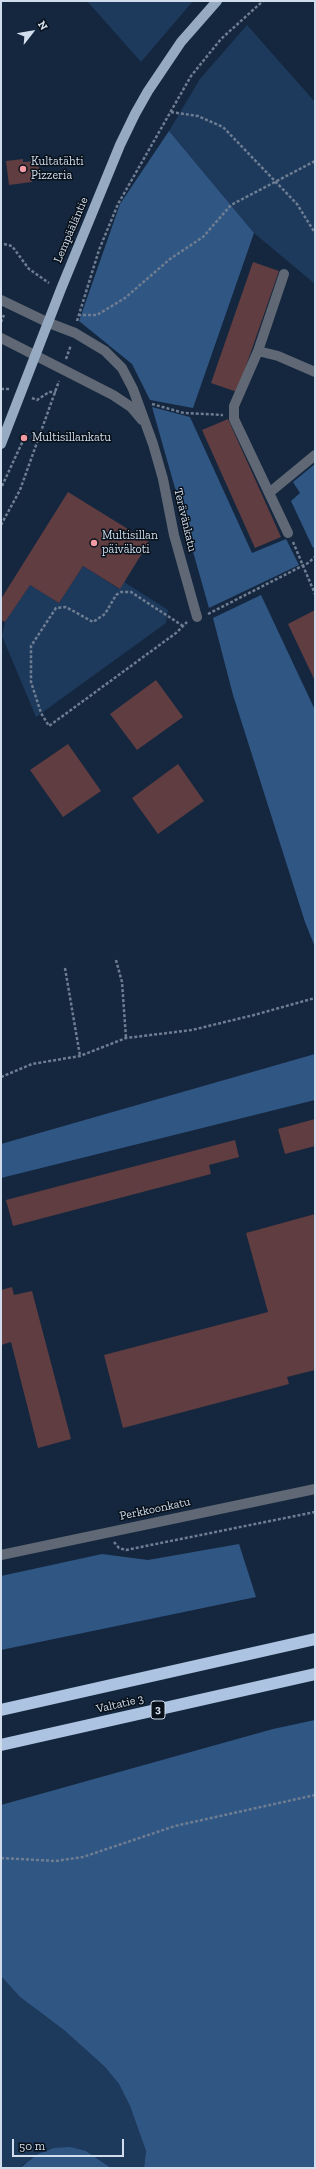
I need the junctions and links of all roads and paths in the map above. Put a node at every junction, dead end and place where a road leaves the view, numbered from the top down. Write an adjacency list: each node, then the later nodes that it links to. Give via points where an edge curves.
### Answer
1 (217, 1): 12 (main road, Lempääläntie, via 177,48 151,85 135,114 120,145)
2 (263, 1): 3 (path, via 222,39 191,76)
3 (171, 112): 5 (path, via 198,116 223,127); 11 (path, via 118,204 99,250)
4 (315, 161): 5 (path)
5 (278, 182): 6 (path, via 297,204); 11 (path, via 231,205 203,237 170,259 126,298 97,314)
6 (315, 232)
7 (4, 244): 9 (path, via 12,246 29,269)
8 (284, 274): 15 (street)
9 (49, 283)
10 (1, 300): 12 (street)
11 (78, 315): 13 (path)
12 (49, 323): 13 (street, Terävänkatu); 16 (main road, Lempääläntie)
13 (75, 333): 17 (path); 23 (street, Terävänkatu, via 105,351 122,368)
14 (1, 338): 16 (street)
15 (258, 351): 18 (street, via 278,356); 30 (street, via 234,406 234,419)
16 (35, 357): 17 (street, Terävänkatu); 27 (main road, Lempääläntie)
17 (62, 370): 21 (path); 25 (street, Terävänkatu, via 113,395 131,407)
18 (315, 372)
19 (1, 389): 20 (path)
20 (8, 389)
21 (56, 392): 22 (path, via 49,392); 31 (path, via 20,490)
22 (37, 400)
23 (140, 407): 24 (path, via 149,404 184,413); 25 (street, Terävänkatu)
24 (214, 415)
25 (148, 428): 36 (street, Terävänkatu)
26 (27, 432): 29 (path)
27 (1, 444)
28 (315, 455): 30 (street)
29 (2, 486)
30 (269, 493): 32 (street)
31 (1, 525)
32 (288, 533): 34 (path)
33 (315, 557): 34 (path)
34 (303, 566): 35 (path); 36 (path, via 227,606)
35 (315, 594)
36 (197, 617): 37 (path)
37 (183, 626): 37 (path, via 176,633 49,726 41,713 31,682 31,646 56,608 66,607 93,622 105,614 116,595 131,592)
38 (116, 960): 41 (path, via 122,982)
39 (65, 968): 42 (path)
40 (315, 998): 41 (path, via 192,1030)
41 (126, 1038): 42 (path)
42 (80, 1056): 43 (path, via 32,1064)
43 (1, 1077)
44 (315, 1490): 47 (street, Perkkoonkatu)
45 (315, 1512): 46 (path, via 126,1550 119,1548)
46 (114, 1542)
47 (1, 1555)
48 (315, 1639): 50 (highway, Valtatie 3)
49 (315, 1674): 51 (highway, Valtatie 3 / 3)
50 (1, 1710)
51 (1, 1746)
52 (315, 1795): 53 (path, via 175,1826 83,1858 56,1861)
53 (1, 1858)

